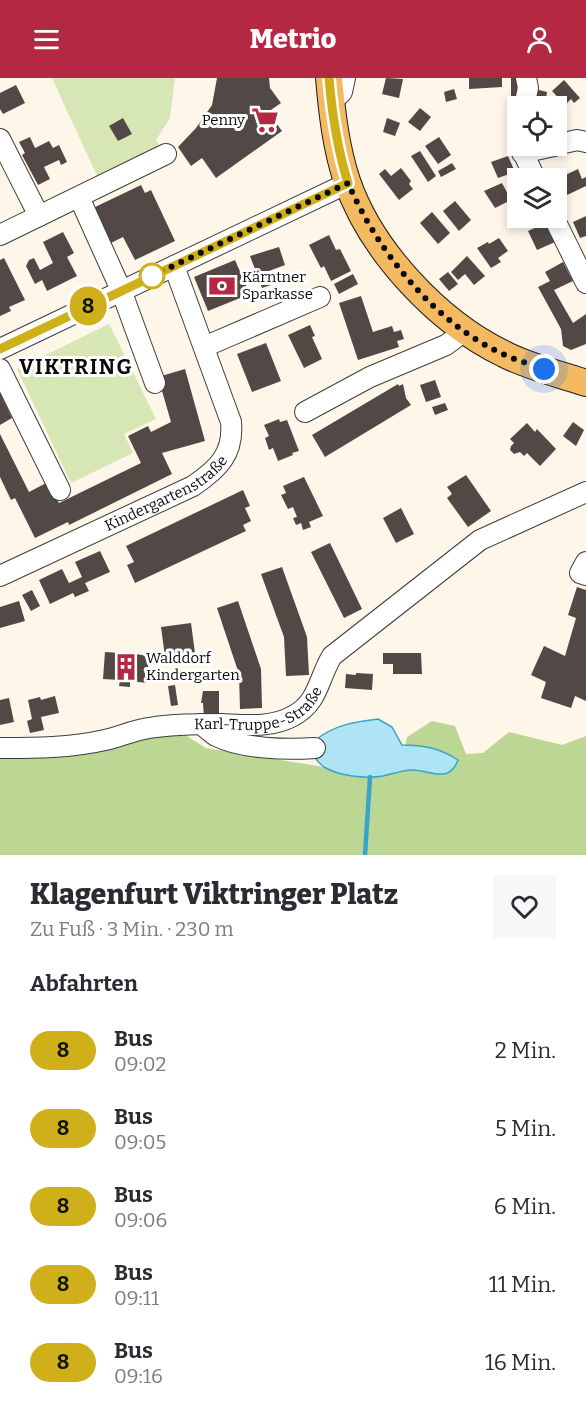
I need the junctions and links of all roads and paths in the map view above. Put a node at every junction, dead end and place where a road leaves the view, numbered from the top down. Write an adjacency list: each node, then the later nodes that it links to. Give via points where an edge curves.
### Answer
1 (345, 78): 3 (street, via 342,92)
2 (526, 78): 4 (street)
3 (330, 90): 9 (main road)
4 (526, 96)
5 (0, 139): 11 (street)
6 (586, 142): 7 (street)
7 (567, 143)
8 (166, 154): 10 (street)
9 (348, 183): 14 (street); 18 (main road, via 361,213 399,270)
10 (79, 197): 11 (street); 16 (street)
11 (39, 216): 13 (street)
12 (559, 228): 15 (street)
13 (0, 235)
14 (174, 266): 16 (street); 19 (street, Kindergartenstraße)
15 (586, 283)
16 (121, 290): 20 (street); 23 (street)
17 (320, 297): 19 (street)
18 (465, 331): 22 (main road, via 506,355); 24 (street, via 446,345 370,377)
19 (204, 347): 29 (street, Kindergartenstraße, via 231,422 230,448 219,464 193,486)
20 (0, 349)
21 (0, 369): 25 (street)
22 (585, 381)
23 (155, 383)
24 (305, 412)
25 (60, 490)
26 (586, 492): 30 (street, Karl-Truppe-Straße, via 480,540 332,656 316,694 294,716 264,724)
27 (586, 562): 28 (street, via 580,573)
28 (586, 575)
29 (0, 576)
30 (201, 724): 31 (street, Karl-Truppe-Straße, via 147,728 104,741 47,748); 32 (street, via 216,736 242,744 293,750)
31 (0, 748)
32 (315, 748)

